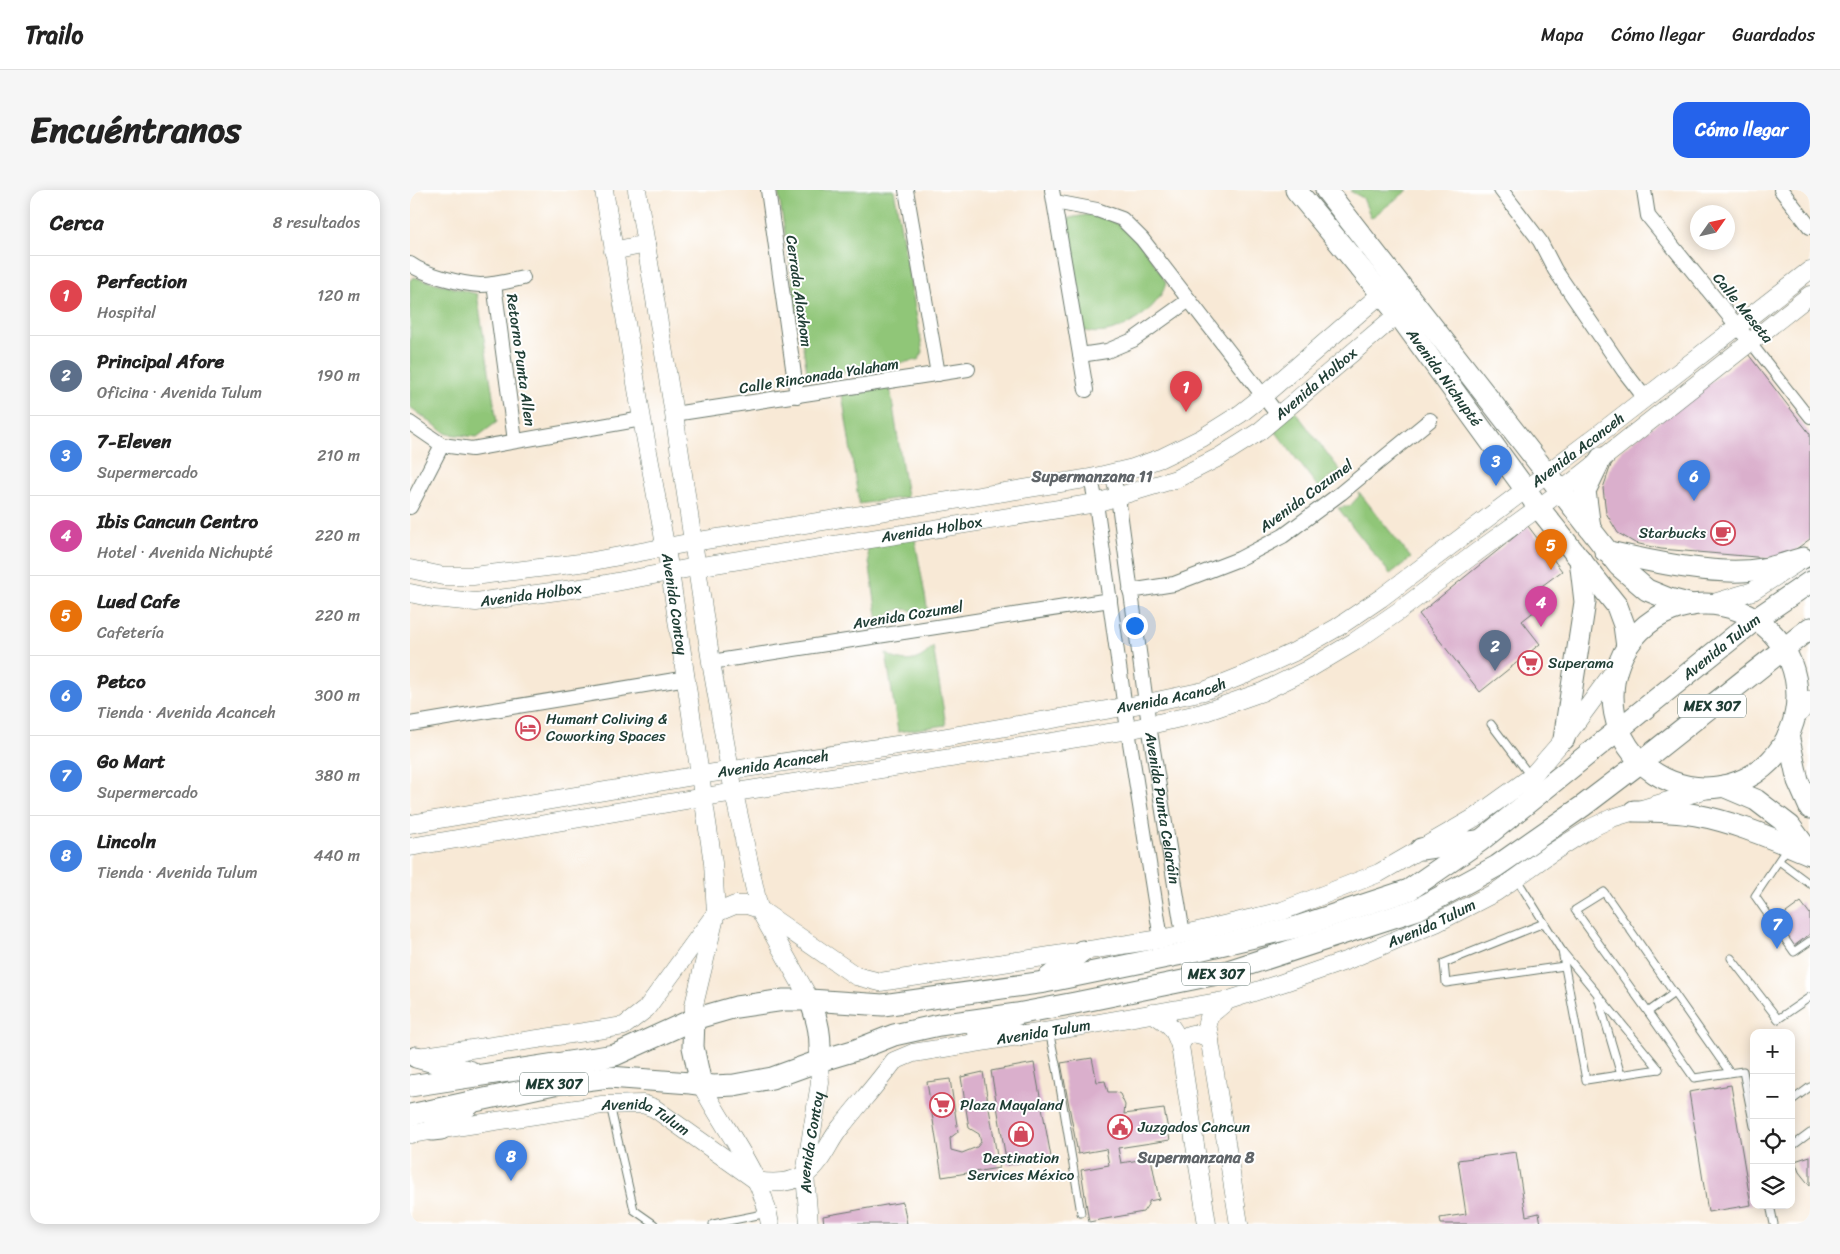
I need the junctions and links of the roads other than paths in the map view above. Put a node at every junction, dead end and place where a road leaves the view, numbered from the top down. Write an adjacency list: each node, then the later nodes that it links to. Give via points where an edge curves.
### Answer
1 (604, 190): 13 (street, Avenida Contoy)
2 (637, 190): 12 (street, Avenida Contoy)
3 (768, 190): 28 (street, Cerrada Alaxhom)
4 (906, 190): 26 (street)
5 (1296, 190): 18 (main road, Avenida Nichupté)
6 (1326, 190): 41 (main road, Avenida Nichupté)
7 (1501, 190): 30 (street, via 1540,241 1555,270)
8 (1644, 190): 22 (street, Calle Meseta, via 1648,216)
9 (1781, 190): 11 (street)
10 (1054, 196): 20 (street, via 1122,219 1142,238); 24 (street)
11 (1810, 227)
12 (646, 244): 13 (street); 31 (street, Avenida Contoy)
13 (614, 251): 34 (street, Avenida Contoy)
14 (412, 269): 17 (street, Retorno Punta Allen, via 479,285)
15 (1810, 270): 22 (street, Avenida Acanceh)
16 (523, 278): 17 (street, Retorno Punta Allen)
17 (494, 284): 37 (street, Retorno Punta Allen)
18 (1381, 294): 21 (main road, Avenida Nichupté); 29 (street, Avenida Holbox)
19 (1810, 295): 23 (street, Avenida Acanceh)
20 (1189, 300): 24 (street, via 1133,340 1107,351); 29 (street)
21 (1398, 314): 32 (street, Avenida Holbox); 43 (main road, Avenida Nichupté)
22 (1737, 327): 23 (street, Calle Meseta); 30 (street, Avenida Acanceh)
23 (1751, 343): 33 (street, Calle Meseta); 39 (street, Avenida Acanceh)
24 (1080, 355): 27 (street)
25 (968, 369): 26 (street, Calle Rinconada Yalaham)
26 (938, 374): 28 (street, Calle Rinconada Yalaham)
27 (1086, 390)
28 (797, 396): 31 (street, Calle Rinconada Yalaham)
29 (1263, 396): 32 (street); 40 (street, Avenida Holbox, via 1202,438 1161,458)
30 (1645, 398): 41 (street, Avenida Acanceh)
31 (674, 414): 50 (street, Avenida Contoy)
32 (1278, 415): 45 (street, Avenida Holbox, via 1260,431 1218,458 1176,479)
33 (1810, 418)
34 (642, 419): 37 (street, Retorno Punta Allen); 51 (street, Avenida Contoy)
35 (1430, 420): 59 (street, Avenida Cozumel, via 1283,536 1239,559 1174,584)
36 (410, 423): 38 (street, Retorno Punta Allen)
37 (516, 441): 38 (street, Retorno Punta Allen, via 472,449)
38 (442, 445): 47 (street)
39 (1601, 458): 44 (street, Avenida Acanceh); 49 (main road, via 1585,491)
40 (1112, 474): 42 (street, Avenida Holbox); 45 (street, Avenida Punta Celaráin)
41 (1546, 474): 43 (street, Avenida Acanceh); 44 (main road, Avenida Nichupté)
42 (1091, 478): 46 (street, Avenida Punta Celaráin); 50 (street, Avenida Holbox)
43 (1526, 489): 48 (main road, Avenida Nichupté); 71 (street, Avenida Acanceh, via 1381,598 1294,652 1204,691)
44 (1560, 492): 48 (street, Avenida Acanceh); 49 (main road, Avenida Nichupté)
45 (1118, 497): 46 (street, Avenida Holbox); 59 (street, Avenida Punta Celaráin)
46 (1096, 503): 55 (street, Avenida Holbox); 61 (street, Avenida Punta Celaráin)
47 (410, 507)
48 (1539, 508): 54 (main road, Avenida Nichupté); 75 (street, Avenida Acanceh, via 1399,611 1307,670 1262,692 1202,713)
49 (1590, 528): 52 (main road, Avenida Nichupté)
50 (693, 542): 51 (street, Avenida Holbox); 55 (street, Avenida Contoy)
51 (665, 547): 56 (street, Avenida Holbox, via 588,562 473,576 443,576); 57 (street, Avenida Contoy)
52 (1605, 551): 53 (main road, via 1718,570 1762,569); 62 (main road, Avenida Nichupté, via 1648,590 1669,599)
53 (1807, 556): 62 (street, Avenida Tulum, via 1754,591)
54 (1580, 559): 65 (main road, Avenida Nichupté, via 1617,606); 79 (main road, via 1585,602)
55 (696, 567): 57 (street, Avenida Holbox); 67 (street, Avenida Contoy)
56 (410, 569)
57 (670, 572): 60 (street, Avenida Holbox, via 476,602); 69 (street, Avenida Contoy)
58 (1810, 582): 63 (main road, Avenida Tulum / MEX 307)
59 (1130, 591): 71 (street, Avenida Punta Celaráin)
60 (410, 593)
61 (1110, 600): 67 (street, Avenida Cozumel); 72 (street, Avenida Punta Celaráin)
62 (1701, 605): 63 (main road, Avenida Nichupté, via 1734,609); 65 (main road, via 1673,610 1655,618)
63 (1756, 620): 66 (main road, Avenida Nichupté); 77 (main road, Avenida Tulum / MEX 307)
64 (1810, 628): 66 (main road, Avenida Tulum / MEX 307)
65 (1627, 647): 68 (main road)
66 (1783, 649): 76 (main road, Avenida Nichupté, via 1793,670 1796,688 1796,706); 80 (main road, Avenida Tulum / MEX 307)
67 (711, 662): 81 (street, Avenida Contoy)
68 (1617, 667): 77 (main road, via 1613,696); 79 (street)
69 (687, 678): 73 (street); 82 (street, Avenida Contoy)
70 (1810, 700): 76 (street)
71 (1147, 703): 72 (street, Avenida Acanceh); 75 (street, Avenida Punta Celaráin)
72 (1125, 706): 78 (street, Avenida Punta Celaráin); 81 (street, Avenida Acanceh)
73 (410, 724)
74 (1491, 724): 83 (lane)
75 (1149, 725): 78 (street, Avenida Acanceh); 100 (street, Avenida Punta Celaráin)
76 (1790, 728): 84 (main road, via 1777,753 1762,769 1743,780); 87 (main road, via 1798,781)
77 (1619, 729): 80 (main road); 90 (main road, Avenida Tulum / MEX 307)
78 (1128, 730): 85 (street, Avenida Acanceh); 101 (street, Avenida Punta Celaráin)
79 (1564, 740): 83 (street)
80 (1641, 762): 84 (main road, via 1678,784); 116 (main road, Avenida Tulum / MEX 307, via 1497,866 1418,909 1222,973 1036,1010)
81 (730, 770): 82 (street, Avenida Acanceh); 85 (street, Avenida Contoy)
82 (700, 775): 86 (street, Avenida Contoy); 89 (street, Avenida Acanceh)
83 (1531, 777): 92 (street, via 1474,818)
84 (1718, 787): 88 (street, Avenida Tulum); 94 (main road, via 1756,800 1790,826)
85 (734, 793): 86 (street, Avenida Acanceh); 97 (street, Avenida Contoy)
86 (704, 797): 91 (street, Avenida Acanceh); 98 (street, Avenida Contoy)
87 (1810, 808)
88 (1634, 811): 93 (main road, via 1695,814 1730,823); 95 (street, Avenida Tulum, via 1591,828)
89 (410, 824)
90 (1480, 841): 92 (main road); 107 (main road, Avenida Tulum / MEX 307, via 1409,890 1297,927)
91 (410, 847)
92 (1421, 849): 100 (street, via 1379,873 1282,911)
93 (1784, 853): 94 (main road); 96 (lane); 102 (lane, via 1755,896 1794,952)
94 (1810, 854)
95 (1516, 878): 99 (lane); 112 (street, Avenida Tulum, via 1436,923 1348,960)
96 (1810, 884)
97 (759, 909): 98 (street, via 735,905); 103 (street, via 856,976 880,982); 111 (street, Avenida Contoy)
98 (716, 913): 115 (street, Avenida Contoy, via 694,1005); 121 (street, via 646,1009 624,1026)
99 (1544, 923): 104 (lane); 106 (lane, via 1444,963 1446,983)
100 (1183, 934): 101 (street)
101 (1161, 938): 103 (street)
102 (1810, 941)
103 (1082, 951): 107 (main road)
104 (1562, 951): 106 (lane); 109 (lane)
105 (1731, 958): 110 (lane, via 1778,1020)
106 (1564, 966): 125 (lane, via 1586,1080)
107 (1045, 982): 111 (main road, Avenida Tulum / MEX 307, via 883,1005)
108 (1674, 993): 113 (lane); 113 (lane, via 1604,892 1575,910); 123 (lane)
109 (1597, 994): 125 (lane); 125 (lane, via 1659,1069)
110 (1810, 997)
111 (810, 1000): 115 (main road, Avenida Tulum, via 736,1007); 122 (main road, via 821,1042)
112 (1228, 1000): 114 (street, Avenida Tulum); 119 (street, via 1210,1015 1207,1024)
113 (1648, 1012): 123 (lane, via 1694,1078)
114 (1152, 1014): 117 (street, Avenida Tulum); 120 (street, via 1174,1030)
115 (694, 1019): 124 (main road, MEX 307, via 615,1054); 126 (main road, via 692,1047)
116 (939, 1024): 118 (main road, via 986,1027); 122 (main road, Avenida Tulum / MEX 307, via 894,1035)
117 (1049, 1031): 118 (street, Avenida Tulum); 141 (lane)
118 (1018, 1035): 138 (street, Avenida Tulum, via 913,1053 894,1061 839,1129 816,1165)
119 (1210, 1039): 120 (street, via 1191,1034 1183,1039); 147 (street)
120 (1180, 1046): 146 (street)
121 (413, 1058): 124 (main road)
122 (819, 1061): 126 (main road, Avenida Tulum, via 772,1078 734,1085); 138 (street, Avenida Contoy, via 820,1083)
123 (1730, 1073): 133 (lane, via 1742,1071)
124 (478, 1074): 127 (main road, MEX 307)
125 (1621, 1075)
126 (702, 1084): 130 (main road, Avenida Tulum / MEX 307, via 609,1078 554,1084); 139 (street)
127 (410, 1086)
128 (1810, 1087): 129 (lane)
129 (1795, 1097)
130 (473, 1101): 132 (main road, Avenida Tulum / MEX 307); 134 (main road, via 441,1129)
131 (610, 1105): 134 (street, Avenida Tulum); 139 (street, Avenida Tulum, via 643,1104 654,1108); 143 (lane, via 634,1210)
132 (410, 1115)
133 (1752, 1119)
134 (432, 1130): 136 (street, Avenida Tulum)
135 (1810, 1133): 137 (lane)
136 (410, 1134)
137 (1795, 1144)
138 (805, 1174): 139 (street, Avenida Tulum, via 786,1182); 145 (street, Avenida Contoy)
139 (757, 1182): 142 (street)
140 (1771, 1209): 148 (lane)
141 (1081, 1213)
142 (769, 1219): 144 (lane)
143 (654, 1224)
144 (713, 1224)
145 (809, 1224)
146 (1207, 1224)
147 (1240, 1224)
148 (1774, 1224)

